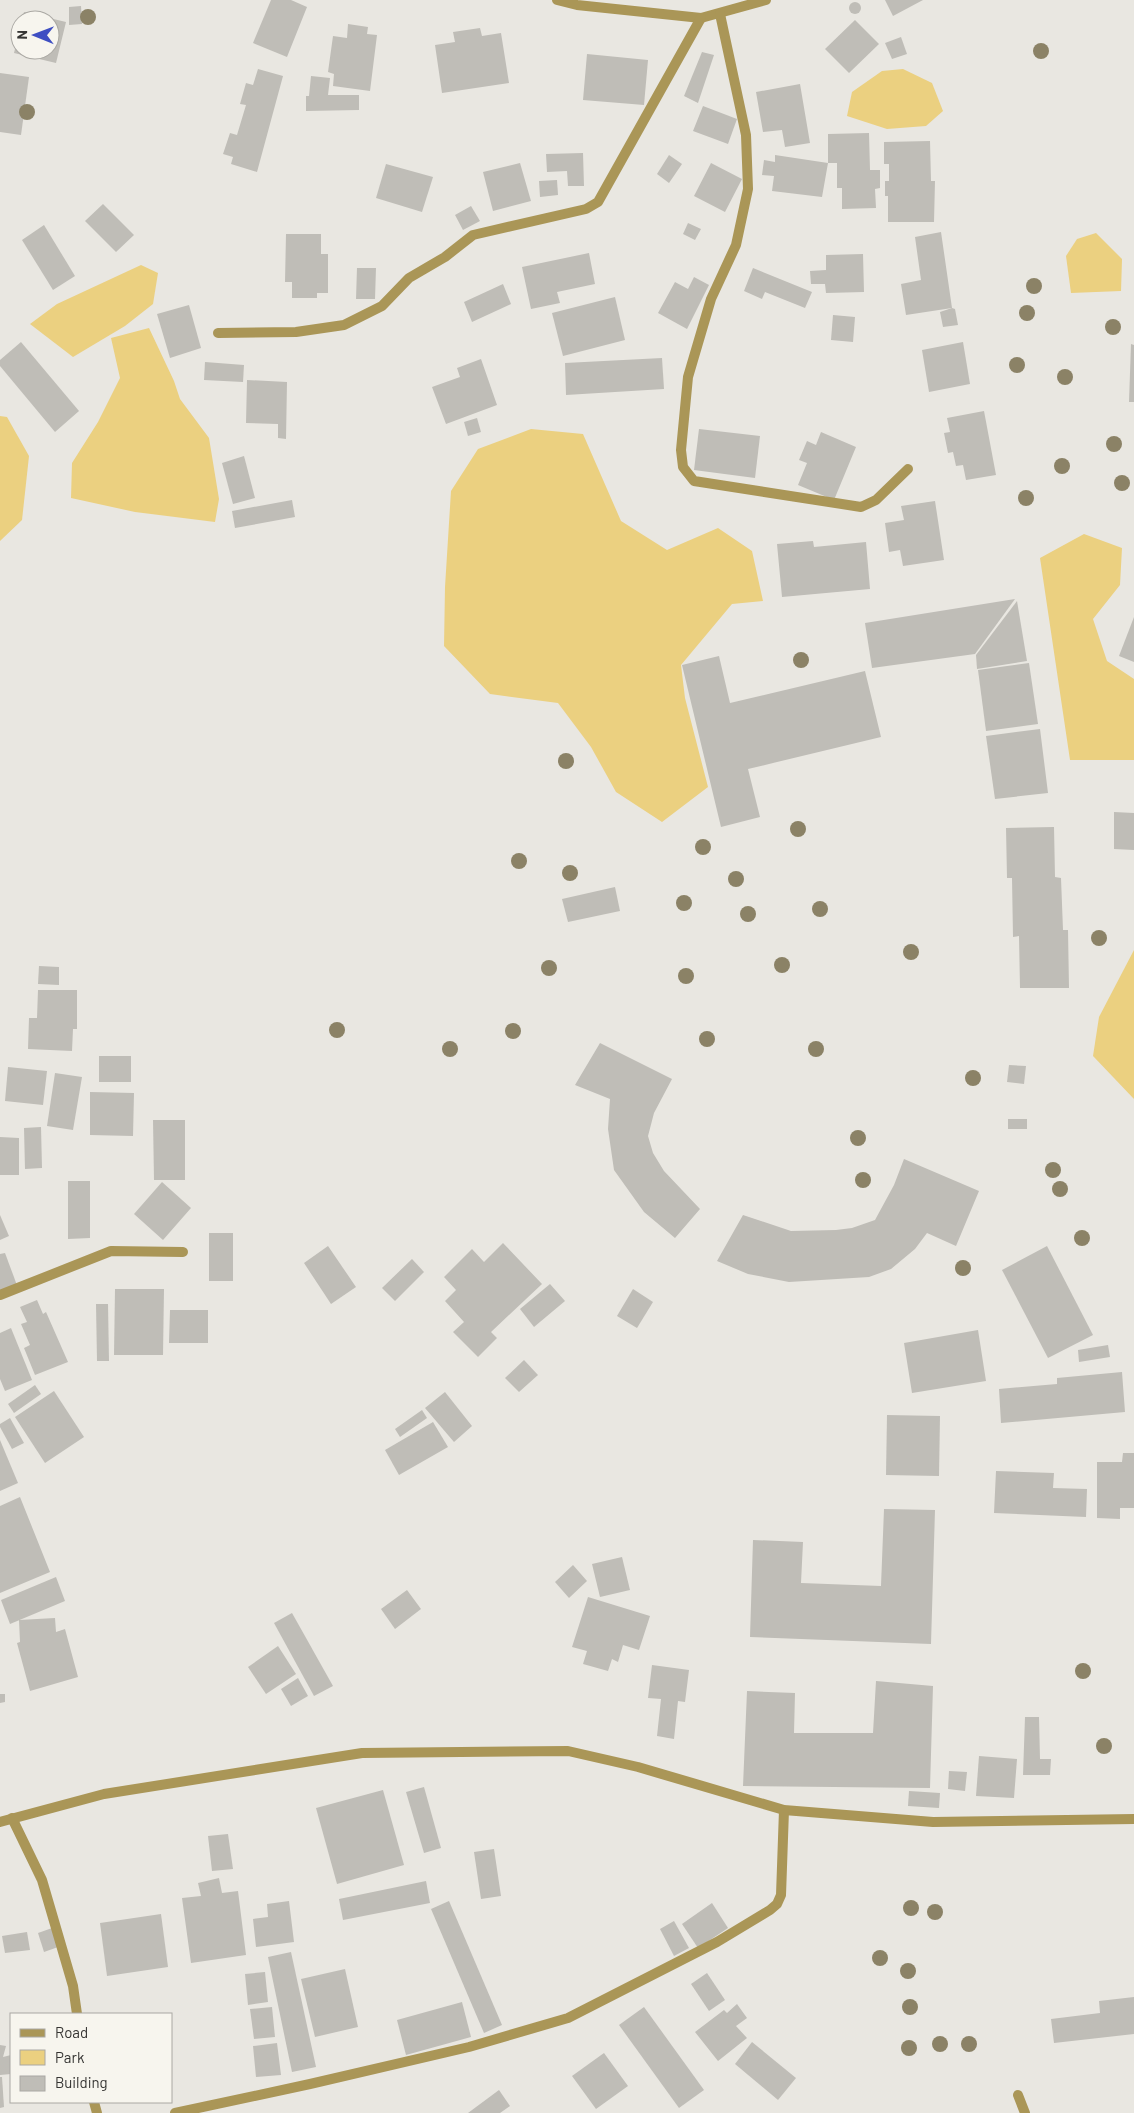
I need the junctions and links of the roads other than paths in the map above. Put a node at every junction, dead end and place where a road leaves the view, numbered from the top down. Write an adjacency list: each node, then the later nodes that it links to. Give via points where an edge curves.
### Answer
1 (557, 0): 4 (street)
2 (766, 0): 3 (street)
3 (720, 14): 4 (street); 6 (street, via 746,136 748,188 736,245 711,299 688,377 680,450 683,467 694,481 861,506 876,500)
4 (701, 18): 5 (street, via 598,202 586,209 473,235 445,257 409,278 382,306 344,325 296,332)
5 (218, 333)
6 (908, 468)
7 (183, 1252): 8 (street, via 112,1251)
8 (0, 1295)
9 (784, 1810): 10 (street, via 638,1768 568,1752 362,1753 104,1794); 11 (street, via 933,1822); 15 (street, via 781,1895 777,1904 717,1942 568,2018 459,2049)
10 (12, 1818): 12 (street); 13 (street, via 42,1880)
11 (1134, 1819)
12 (0, 1822)
13 (78, 2013)
14 (1018, 2094): 16 (street)
15 (175, 2113)
16 (1025, 2113)

